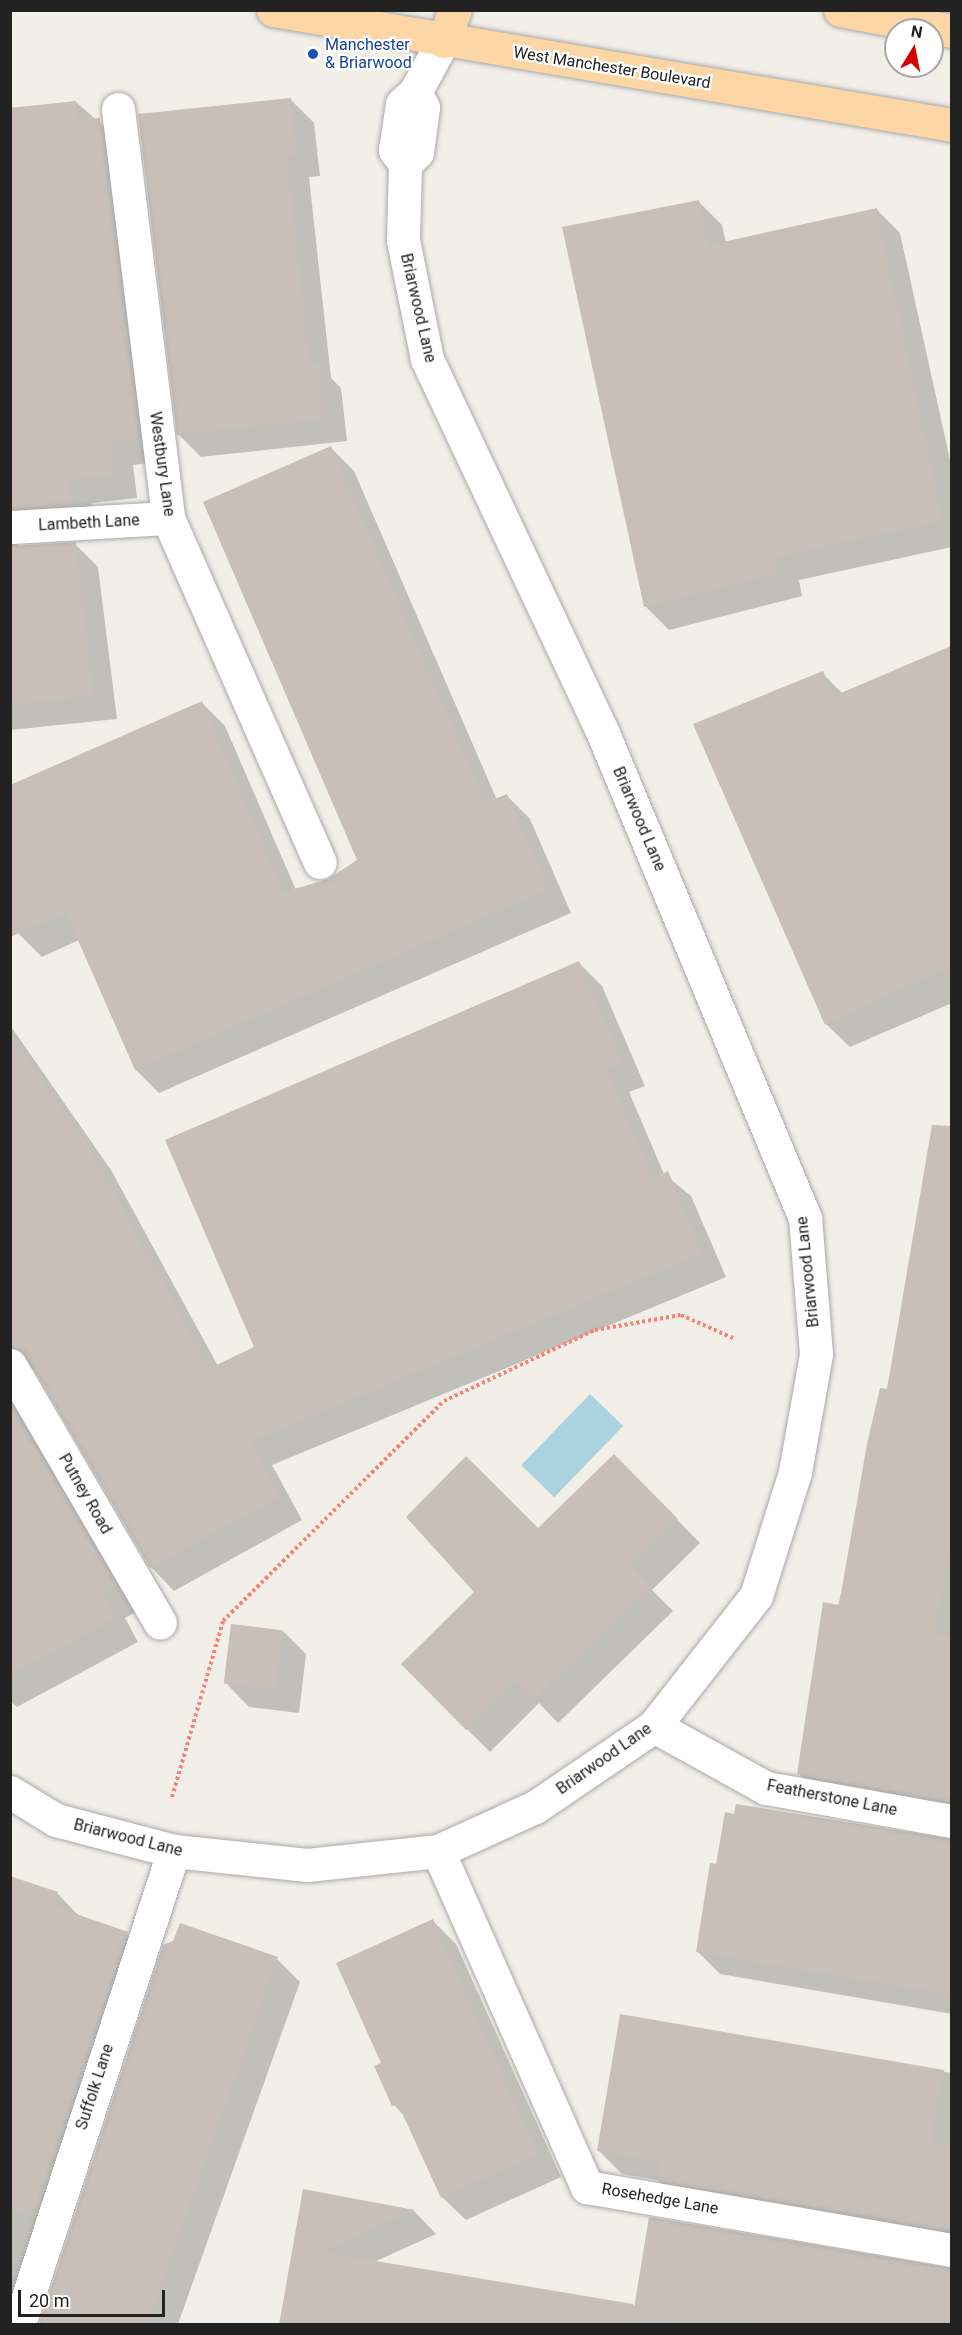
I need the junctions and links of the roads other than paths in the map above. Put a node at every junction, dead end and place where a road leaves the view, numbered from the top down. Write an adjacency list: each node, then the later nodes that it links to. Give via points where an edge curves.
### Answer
1 (273, 10): 5 (main road, West Manchester Boulevard)
2 (455, 10): 5 (main road)
3 (840, 10): 4 (main road)
4 (951, 31)
5 (443, 41): 7 (main road, West Manchester Boulevard); 13 (street, Briarwood Lane, via 415,92 423,107 417,152 405,164 403,240 427,359 602,731 805,1218 816,1354 795,1472 756,1596)
6 (118, 109): 8 (street, Westbury Lane)
7 (951, 125)
8 (168, 519): 9 (street, Lambeth Lane); 10 (street, Westbury Lane)
9 (10, 527)
10 (320, 862)
11 (10, 1365): 12 (street, Putney Road)
12 (160, 1623)
13 (654, 1726): 15 (street, Featherstone Lane, via 766,1788); 17 (street, Briarwood Lane, via 535,1807)
14 (10, 1792): 16 (street, Briarwood Lane, via 56,1820)
15 (951, 1821)
16 (174, 1851): 17 (street, Briarwood Lane, via 307,1865); 19 (street, Suffolk Lane)
17 (438, 1851): 18 (street, Rosehedge Lane, via 587,2187)
18 (951, 2250)
19 (19, 2325)

